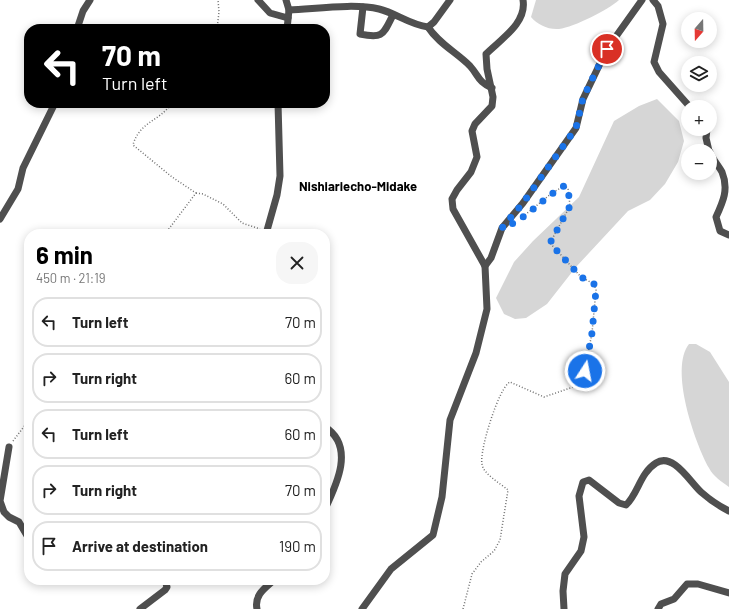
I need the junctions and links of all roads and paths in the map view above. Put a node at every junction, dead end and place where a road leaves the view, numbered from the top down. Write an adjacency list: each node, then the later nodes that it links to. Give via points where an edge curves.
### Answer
1 (90, 0): 12 (street, via 83,10)
2 (218, 0): 13 (path)
3 (258, 0): 10 (street, via 270,13)
4 (286, 0): 10 (street)
5 (450, 0): 15 (street)
6 (523, 0): 16 (street, via 525,9 519,22 486,54)
7 (642, 0): 29 (street, via 607,49 583,98 576,128 523,203 502,228 491,258)
8 (653, 0): 17 (street, via 658,6 663,24 654,62 658,72)
9 (363, 7): 10 (street); 11 (street, via 380,9); 11 (street, via 360,34 376,37 383,34)
10 (289, 14): 14 (street)
11 (393, 15): 15 (street)
12 (79, 24)
13 (218, 24)
14 (288, 24)
15 (428, 27): 16 (street, via 435,38 470,66 482,84)
16 (492, 88): 29 (street, via 492,106 478,120 472,131 477,157 471,172 452,199 453,209)
17 (684, 100)
18 (53, 108): 23 (street, via 23,168 18,189)
19 (168, 108): 22 (path, via 142,126 133,145)
20 (278, 108): 27 (street, via 280,176)
21 (717, 166): 28 (street, via 722,172 726,194 716,217 720,231)
22 (196, 193): 25 (path); 26 (path, via 224,204 242,222)
23 (0, 219)
24 (519, 220): 42 (path, via 552,193 564,186 568,188 570,206 550,243 581,277 594,284 596,290 592,333 582,384 544,397 510,382 503,389 486,434 482,463 485,471 508,490 500,540 494,551 472,574)
25 (169, 229)
26 (259, 229)
27 (268, 229)
28 (729, 235)
29 (485, 266): 41 (street, via 487,309 476,353 450,420 442,497 433,535 392,569)
30 (24, 427): 32 (path)
31 (330, 430): 33 (street, via 340,444 341,452 338,480)
32 (9, 447): 35 (street, via 0,501 4,512 18,522)
33 (330, 498)
34 (729, 511): 43 (street, via 710,500 674,464 666,460 656,463 639,482 626,505 589,480 583,482 579,496 584,537 581,551 565,574)
35 (24, 532)
36 (167, 585): 39 (street, via 165,590)
37 (269, 585): 40 (street, via 255,602)
38 (729, 593): 44 (street, via 698,584 687,584 674,599 661,604)
39 (140, 609)
40 (257, 609)
41 (362, 609)
42 (463, 609)
43 (564, 609)
44 (658, 609)

